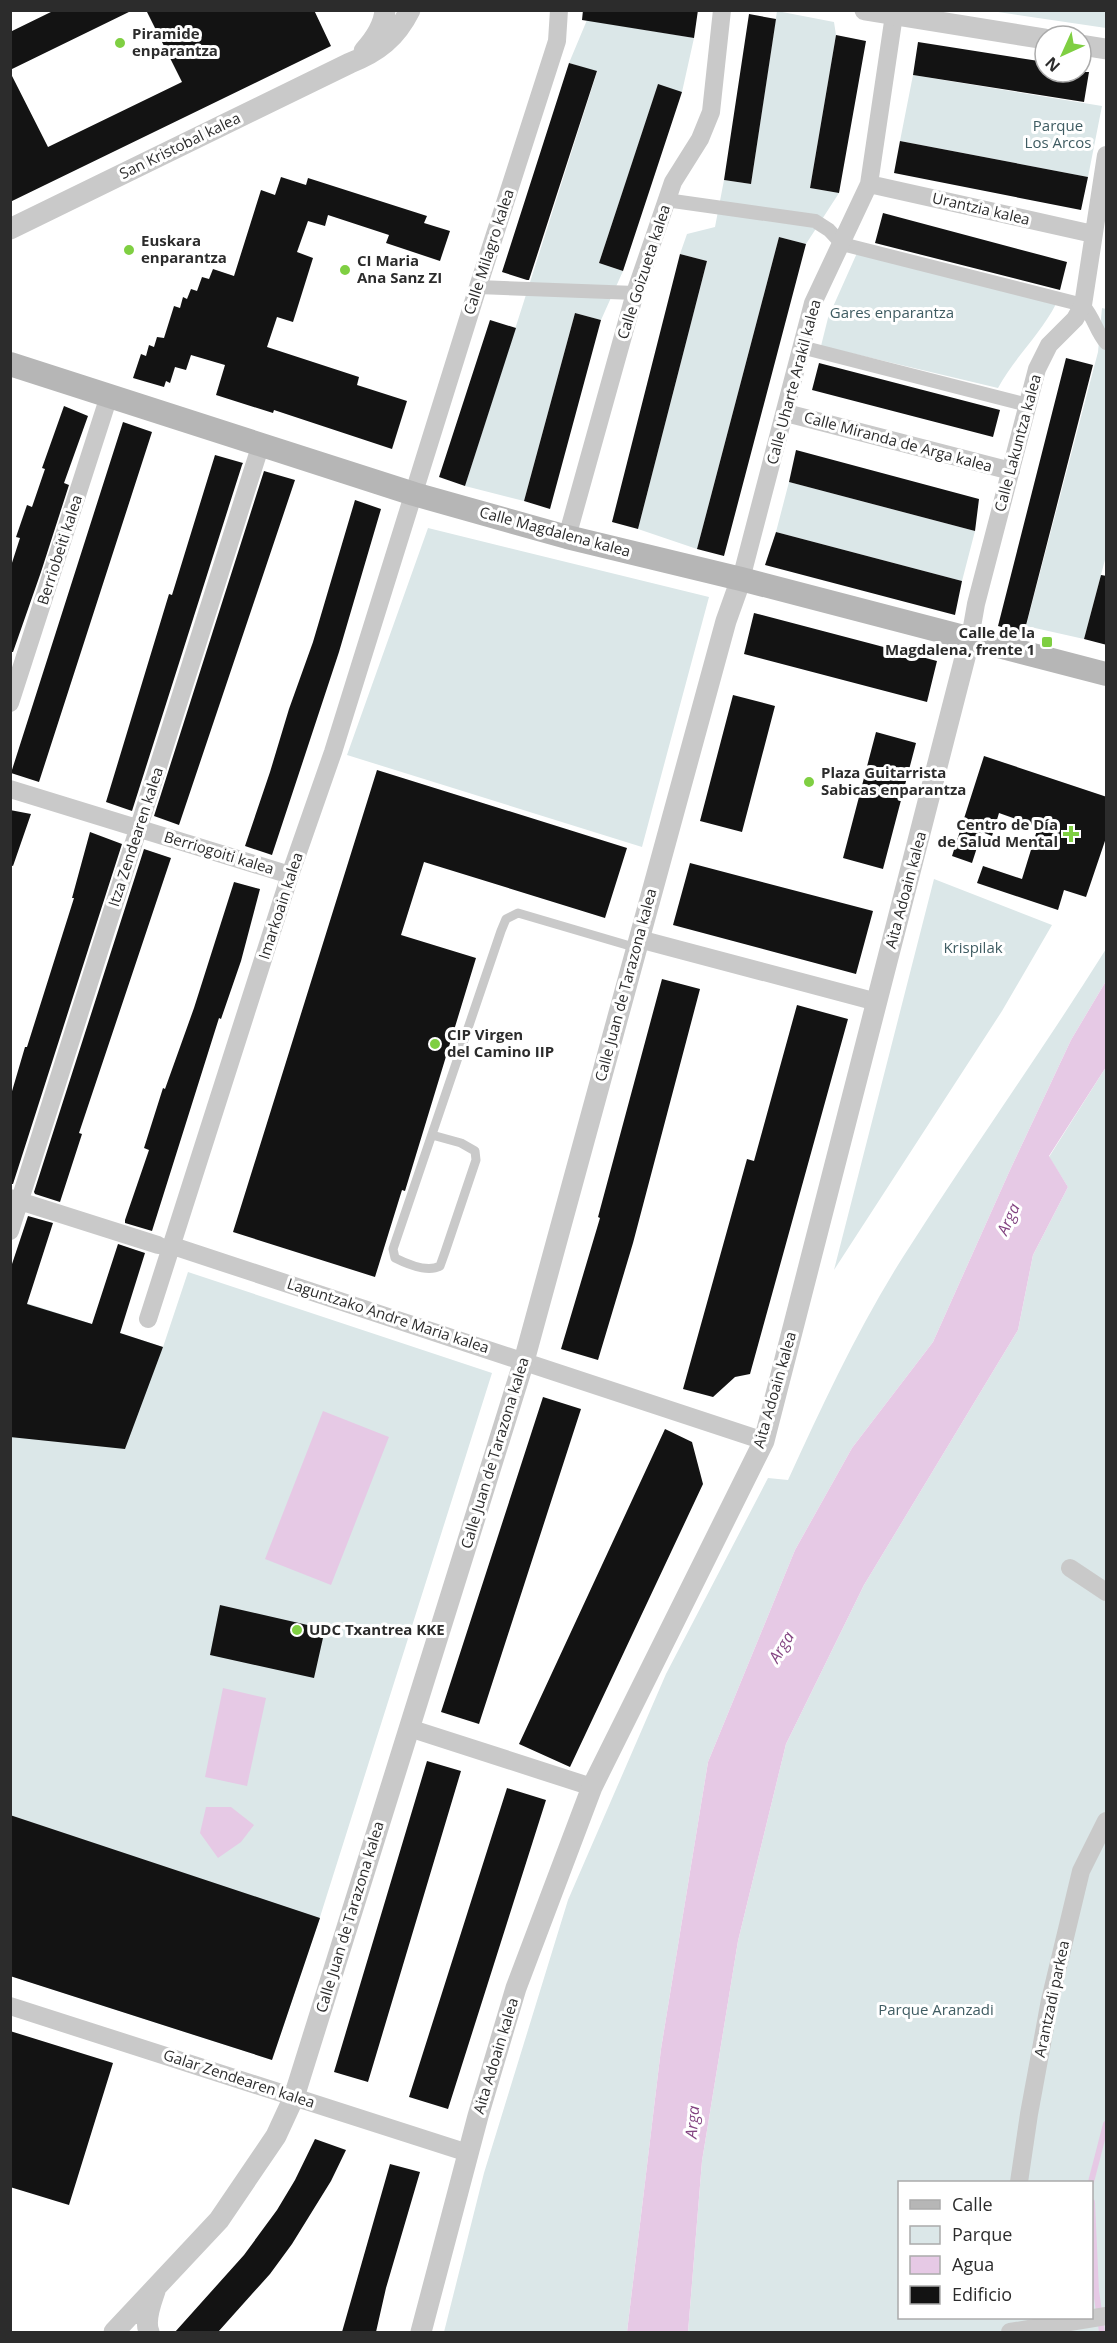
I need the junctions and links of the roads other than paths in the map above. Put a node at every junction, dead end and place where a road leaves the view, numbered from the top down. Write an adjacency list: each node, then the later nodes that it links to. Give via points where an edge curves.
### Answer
1 (385, 10): 8 (street, San Kristobal kalea, via 373,41)
2 (410, 10): 8 (street, San Kristobal kalea, via 399,31 370,55)
3 (559, 10): 15 (street, Calle Milagro kalea, via 557,42)
4 (722, 10): 11 (street, Calle Goizueta kalea, via 711,112)
5 (865, 10): 6 (street)
6 (894, 15): 7 (street); 10 (street, Calle Uharte Arakil kalea)
7 (1033, 37)
8 (350, 63): 12 (street, San Kristobal kalea)
9 (1107, 155): 13 (street, Calle Lakuntza kalea)
10 (868, 184): 13 (street, Urantzia kalea); 14 (street, Calle Uharte Arakil kalea)
11 (666, 200): 14 (street, via 814,221); 16 (street, Calle Goizueta kalea)
12 (10, 229)
13 (1093, 234): 17 (street, Calle Lakuntza kalea)
14 (842, 244): 17 (street); 19 (street, Calle Uharte Arakil kalea, via 813,303)
15 (478, 287): 16 (street); 26 (street, Calle Milagro kalea)
16 (635, 293): 27 (street, Calle Goizueta kalea)
17 (1083, 305): 18 (street, via 1094,319 1097,333); 22 (street, Calle Lakuntza kalea, via 1049,345 1037,369)
18 (1107, 343)
19 (801, 347): 22 (street); 23 (street, Calle Uharte Arakil kalea)
20 (10, 364): 21 (main road, Calle Magdalena kalea)
21 (109, 396): 24 (main road, Calle Magdalena kalea); 31 (street, Berriobeiti kalea)
22 (1028, 405): 25 (street, Calle Lakuntza kalea)
23 (786, 413): 25 (street, Calle Miranda de Arga kalea); 28 (street, Calle Uharte Arakil kalea)
24 (261, 444): 26 (main road, Calle Magdalena kalea); 33 (street, Itza Zendearen kalea)
25 (1011, 471): 29 (street, Calle Lakuntza kalea)
26 (414, 494): 27 (main road, Calle Magdalena kalea); 34 (street, Imarkoain kalea)
27 (567, 537): 28 (main road, Calle Magdalena kalea)
28 (741, 579): 29 (main road, Calle Magdalena kalea); 35 (street, Calle Juan de Tarazona kalea)
29 (970, 638): 30 (main road, Calle Magdalena kalea); 36 (street, Aita Adoain kalea)
30 (1107, 674)
31 (10, 703)
32 (10, 789): 33 (street, Berriogoiti kalea)
33 (138, 828): 34 (street, Berriogoiti kalea); 38 (street, Itza Zendearen kalea)
34 (290, 875): 40 (street, Imarkoain kalea)
35 (638, 943): 36 (street); 37 (lane, via 518,914 506,919); 42 (street, Calle Juan de Tarazona kalea)
36 (877, 1002): 43 (street, Aita Adoain kalea)
37 (432, 1135): 37 (lane, via 393,1249 395,1258 407,1264 434,1269 440,1266 446,1252 476,1160 475,1151 461,1143)
38 (16, 1197): 39 (street, Itza Zendearen kalea); 40 (street, Laguntzako Andre Maria kalea)
39 (10, 1230)
40 (164, 1245): 41 (street, Imarkoain kalea); 42 (street, Laguntzako Andre Maria kalea)
41 (148, 1319)
42 (524, 1361): 43 (street, Laguntzako Andre Maria kalea); 46 (street, Calle Juan de Tarazona kalea)
43 (764, 1441): 47 (street, Aita Adoain kalea)
44 (1070, 1568): 45 (street)
45 (1107, 1592)
46 (409, 1728): 47 (street); 50 (street, Calle Juan de Tarazona kalea)
47 (592, 1786): 51 (street, Aita Adoain kalea, via 516,1988)
48 (1107, 1821): 52 (street, Arantzadi parkea, via 1081,1871 1052,1991)
49 (10, 2006): 50 (street, Galar Zendearen kalea)
50 (294, 2097): 51 (street, Galar Zendearen kalea); 53 (street, Calle Juan de Tarazona kalea, via 276,2136 219,2220)
51 (468, 2153): 58 (street, Aita Adoain kalea)
52 (1020, 2181)
53 (157, 2285): 56 (street, Calle Juan de Tarazona kalea); 57 (street, Calle Juan de Tarazona kalea, via 149,2307)
54 (1091, 2319): 55 (street)
55 (1010, 2327)
56 (114, 2332)
57 (149, 2332)
58 (421, 2332)

